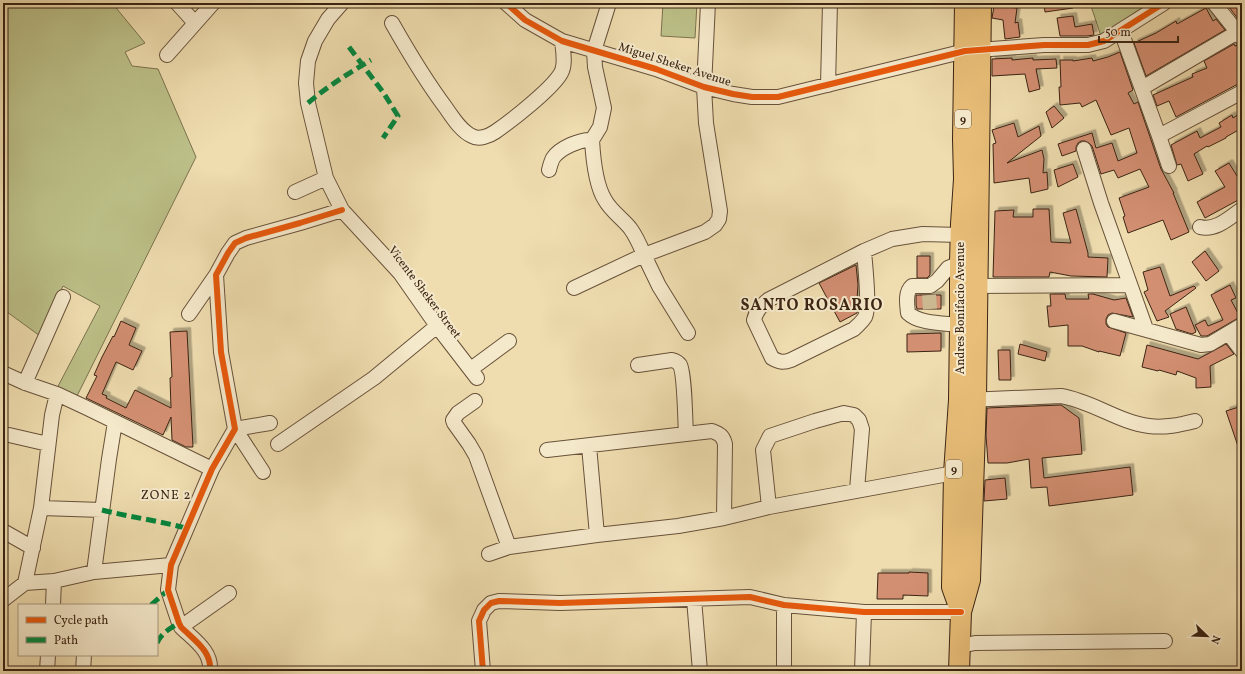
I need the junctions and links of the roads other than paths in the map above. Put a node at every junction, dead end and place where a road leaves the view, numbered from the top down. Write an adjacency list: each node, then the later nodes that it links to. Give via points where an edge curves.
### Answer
1 (177, 3): 12 (street)
2 (213, 3): 12 (street)
3 (342, 3): 29 (street, Vicente Sheker Street, via 328,19 315,41 308,61 308,103)
4 (506, 3): 16 (street, Miguel Sheker Avenue, via 525,20)
5 (609, 3): 18 (street)
6 (708, 3): 21 (street)
7 (830, 3): 20 (street)
8 (965, 3): 17 (highway, Andres Bonifacio Avenue / 9)
9 (981, 3): 17 (highway, Andres Bonifacio Avenue / 9)
10 (1164, 3): 14 (street, Miguel Sheker Avenue)
11 (1214, 3): 15 (street)
12 (195, 23): 19 (street)
13 (392, 23): 16 (street, via 426,82 456,121 466,132 482,138 494,132 554,84 562,72)
14 (1121, 32): 17 (street, Miguel Sheker Avenue, via 1088,46 1044,45); 22 (street)
15 (1239, 36): 22 (street)
16 (562, 40): 18 (street, Miguel Sheker Avenue)
17 (973, 50): 20 (street, Miguel Sheker Avenue); 34 (highway, Andres Bonifacio Avenue / 9, via 963,140 964,179); 40 (highway, Andres Bonifacio Avenue / 9)
18 (594, 51): 21 (street, Miguel Sheker Avenue, via 656,69); 25 (street, via 604,108 600,127)
19 (167, 55)
20 (828, 85): 21 (street, Miguel Sheker Avenue, via 778,97 752,97)
21 (704, 87): 36 (street, via 706,123 720,211 719,219 705,232)
22 (1142, 88): 24 (street)
23 (1242, 92): 24 (street)
24 (1159, 136): 27 (street)
25 (592, 140): 28 (street, via 585,140 561,150 554,157); 36 (street, via 601,194 638,239)
26 (1084, 149): 39 (street)
27 (1169, 166)
28 (549, 170)
29 (326, 178): 30 (street); 32 (street, Vicente Sheker Street)
30 (295, 192)
31 (1242, 209): 33 (street, via 1217,226)
32 (342, 210): 38 (street, via 235,243); 47 (street, Vicente Sheker Street, via 400,273)
33 (1200, 227)
34 (960, 235): 35 (street, via 923,234 892,239); 37 (highway, Andres Bonifacio Avenue / 9)
35 (864, 251): 35 (street, via 768,300 759,308 754,320 772,358 784,362 790,360 860,324 867,307)
36 (644, 255): 41 (street); 49 (street, via 659,286)
37 (960, 263): 40 (highway, Andres Bonifacio Avenue / 9); 45 (street, via 948,268 936,280 930,303)
38 (216, 275): 43 (street); 62 (street, via 221,352)
39 (1130, 285): 40 (street); 48 (street)
40 (968, 286): 45 (highway, Andres Bonifacio Avenue / 9); 57 (highway, Andres Bonifacio Avenue / 9)
41 (574, 288)
42 (64, 297): 55 (street)
43 (189, 314)
44 (1114, 321): 48 (street)
45 (960, 325): 57 (highway, Andres Bonifacio Avenue / 9)
46 (1242, 325): 50 (street)
47 (437, 326): 51 (street, Vicente Sheker Street, via 474,374); 66 (street, via 374,378)
48 (1146, 330): 50 (street, via 1201,345 1210,344)
49 (688, 333)
50 (1229, 334): 52 (street)
51 (509, 341)
52 (1242, 350)
53 (638, 365): 63 (street, via 672,360 680,364)
54 (4, 376): 55 (street)
55 (25, 383): 56 (street)
56 (57, 394): 60 (street); 65 (street)
57 (967, 400): 59 (street, via 1061,396 1073,398 1148,426 1165,427); 71 (highway, Andres Bonifacio Avenue / 9); 92 (highway, Andres Bonifacio Avenue / 9, via 970,580)
58 (475, 401): 79 (street, via 458,413 453,420 476,456)
59 (1195, 421)
60 (115, 422): 69 (street); 75 (street)
61 (270, 423): 62 (street)
62 (235, 429): 69 (street); 70 (street)
63 (686, 434): 67 (street); 76 (street, via 712,431 724,438)
64 (9, 435): 65 (street)
65 (48, 444): 74 (street)
66 (278, 444)
67 (589, 446): 68 (street); 78 (street)
68 (547, 450)
69 (212, 469): 82 (street)
70 (263, 472)
71 (954, 473): 72 (street); 92 (highway, Andres Bonifacio Avenue / 9, via 952,587)
72 (857, 490): 73 (street); 73 (street, via 862,429 859,420 844,413 770,436 763,450)
73 (769, 507): 76 (street)
74 (41, 508): 75 (street); 80 (street)
75 (102, 510): 83 (street)
76 (724, 518): 78 (street)
77 (3, 531): 80 (street)
78 (597, 535): 79 (street)
79 (509, 547): 81 (street)
80 (33, 548): 85 (street)
81 (489, 554)
82 (171, 565): 83 (street); 93 (street, via 168,590)
83 (94, 572): 84 (street)
84 (54, 581): 85 (street); 89 (street)
85 (25, 583): 88 (street)
86 (229, 593): 93 (street)
87 (694, 599): 90 (street, via 750,597); 101 (street, via 490,603 479,621); 102 (street)
88 (3, 600)
89 (53, 604)
90 (784, 605): 91 (street); 103 (street)
91 (864, 612): 92 (street); 104 (street)
92 (961, 612): 95 (highway, Andres Bonifacio Avenue / 9)
93 (181, 628): 100 (street, via 205,651 210,659)
94 (1165, 640): 95 (street, via 975,643)
95 (960, 646): 105 (highway, Andres Bonifacio Avenue / 9)
96 (48, 656): 98 (street)
97 (84, 656): 99 (street)
98 (47, 671)
99 (82, 671)
100 (210, 671)
101 (483, 671)
102 (700, 671)
103 (784, 671)
104 (862, 671)
105 (959, 671)

